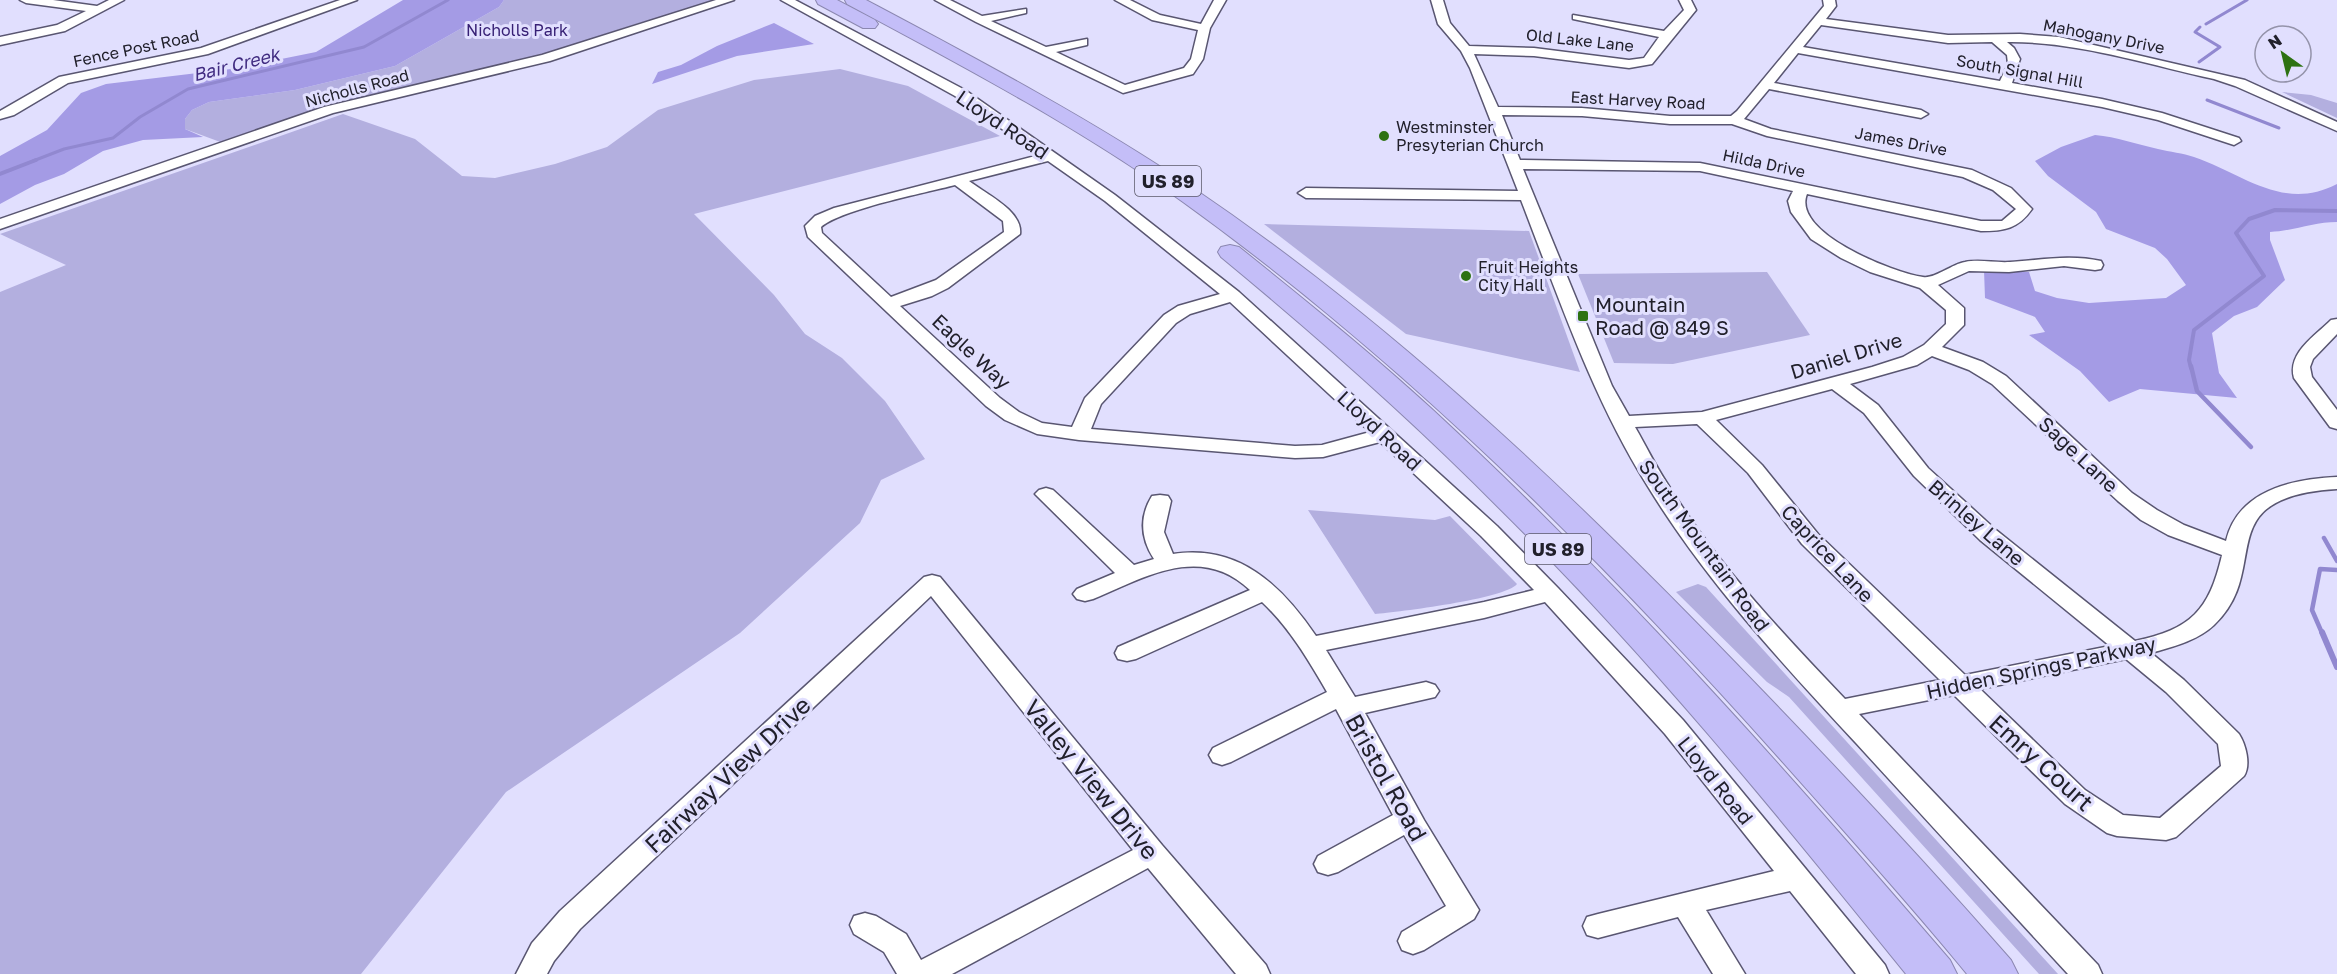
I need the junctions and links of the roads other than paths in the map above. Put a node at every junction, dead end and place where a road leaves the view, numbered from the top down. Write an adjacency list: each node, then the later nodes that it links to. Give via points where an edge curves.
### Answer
1 (26, 0): 15 (street)
2 (118, 0): 15 (street)
3 (351, 0): 22 (street, Fence Post Road)
4 (728, 0): 44 (street, Nicholls Road, via 546,58 329,110)
5 (787, 0): 38 (street, Lloyd Road, via 960,93)
6 (824, 0): 90 (highway, US 89, via 1008,100 1106,161 1224,247 1343,344 1562,553 1712,715)
7 (853, 0): 91 (highway, US 89, via 1021,90 1121,150 1251,240 1375,340 1522,471 1716,664 1887,849)
8 (942, 0): 18 (street)
9 (1121, 0): 20 (street, via 1163,20)
10 (1220, 0): 20 (street)
11 (1437, 0): 29 (street, South Mountain Road, via 1444,24)
12 (1680, 0): 13 (street)
13 (1685, 0): 21 (street, Old Lake Lane, via 1690,10)
14 (1828, 0): 19 (street, via 1830,6)
15 (97, 9): 24 (street, via 61,28)
16 (1022, 11): 18 (street)
17 (1577, 17): 21 (street)
18 (980, 20): 28 (street, via 1013,38)
19 (1818, 21): 23 (street, Mahogany Drive, via 1922,37); 27 (street)
20 (1204, 28): 28 (street, via 1197,59 1189,70 1123,89)
21 (1667, 35): 29 (street, Old Lake Lane, via 1648,61 1629,64 1534,52)
22 (239, 40): 26 (street); 34 (street, Fence Post Road, via 168,60 64,80)
23 (1997, 40): 30 (street, via 2015,56); 36 (street, Mahogany Drive, via 2059,41 2217,76)
24 (0, 41)
25 (1083, 42): 28 (street)
26 (266, 45)
27 (1795, 49): 30 (street, South Signal Hill); 31 (street)
28 (1048, 50)
29 (1466, 50): 32 (street, South Mountain Road)
30 (2005, 84): 37 (street, South Signal Hill, via 2162,117)
31 (1766, 85): 33 (street); 35 (street)
32 (1493, 111): 35 (street, East Harvey Road); 39 (street, South Mountain Road)
33 (1921, 114)
34 (0, 115)
35 (1734, 120): 45 (street, James Drive, via 1767,132 1981,178 2018,200 2024,209 2017,220)
36 (2337, 127)
37 (2234, 141)
38 (1050, 156): 40 (street, Eagle Way); 48 (street, Lloyd Road, via 1146,225)
39 (1514, 164): 41 (street, Hilda Drive, via 1700,167); 43 (street, South Mountain Road)
40 (958, 180): 49 (street, via 1010,219 1011,234 942,284); 49 (street, Eagle Way, via 839,211 813,226 814,234)
41 (1801, 189): 45 (street, Hilda Drive, via 1958,223); 47 (street, Daniel Drive, via 1796,201 1798,212 1817,236 1866,264)
42 (1306, 193): 43 (street)
43 (1528, 196): 54 (street, South Mountain Road)
44 (0, 224)
45 (2002, 226)
46 (2095, 265): 47 (street, via 2064,261 2009,267 1966,266)
47 (1926, 284): 51 (street, Daniel Drive, via 1955,308 1955,325)
48 (1233, 296): 56 (street, via 1184,310 1170,319 1092,402); 57 (street, Lloyd Road)
49 (888, 304): 56 (street, Eagle Way, via 1012,416 1037,428)
50 (2337, 324): 55 (street, via 2305,356 2300,370)
51 (1930, 349): 52 (street, Daniel Drive, via 1910,361); 61 (street, Sage Lane, via 1976,366 1999,380 2148,515)
52 (1836, 383): 53 (street, Daniel Drive); 69 (street, Brinley Lane, via 1871,409 1921,472 1988,535)
53 (1702, 418): 54 (street, Daniel Drive); 71 (street, Caprice Lane, via 1755,469 1810,539)
54 (1621, 423): 74 (street, South Mountain Road, via 1657,485 1721,573 1768,633)
55 (2337, 423)
56 (1079, 434): 57 (street, Eagle Way, via 1295,452 1323,451)
57 (1385, 434): 66 (street, Lloyd Road)
58 (2337, 483): 61 (street, Hidden Springs Parkway, via 2292,489 2270,498 2240,526)
59 (1046, 494): 63 (street)
60 (1160, 501): 62 (street, via 1152,530 1155,544)
61 (2234, 552): 69 (street, Hidden Springs Parkway, via 2226,587 2211,614 2191,630)
62 (1167, 561): 63 (street, Bristol Road); 65 (street, Bristol Road, via 1198,558 1224,562)
63 (1131, 575): 67 (street, Bristol Road)
64 (932, 582): 77 (street, Valley View Drive); 84 (street, Fairway View Drive, via 570,920 543,952)
65 (1268, 591): 68 (street, Bristol Road); 70 (street)
66 (1550, 592): 68 (street, via 1484,610); 79 (street, Lloyd Road, via 1674,727)
67 (1085, 594)
68 (1310, 645): 73 (street, Bristol Road)
69 (2130, 650): 71 (street, Hidden Springs Parkway); 71 (street, Emry Court, via 2175,686 2230,741 2235,769 2166,829 2117,825 2075,796)
70 (1127, 653)
71 (1958, 684): 74 (street, Hidden Springs Parkway)
72 (1426, 691): 73 (street)
73 (1345, 702): 75 (street); 76 (street, Bristol Road)
74 (1841, 709): 92 (street, South Mountain Road)
75 (1222, 755)
76 (1410, 819): 78 (street); 83 (street, Bristol Road, via 1464,910)
77 (1152, 854): 86 (street); 87 (street, Valley View Drive)
78 (1328, 864)
79 (1796, 878): 80 (street); 89 (street, Lloyd Road)
80 (1684, 903): 82 (street); 88 (street)
81 (865, 925): 85 (street, via 895,943)
82 (1599, 926)
83 (1413, 940)
84 (531, 974)
85 (913, 974)
86 (924, 974)
87 (1255, 974)
88 (1730, 974)
89 (1874, 974)
90 (1934, 974)
91 (1995, 974)
92 (2087, 974)

